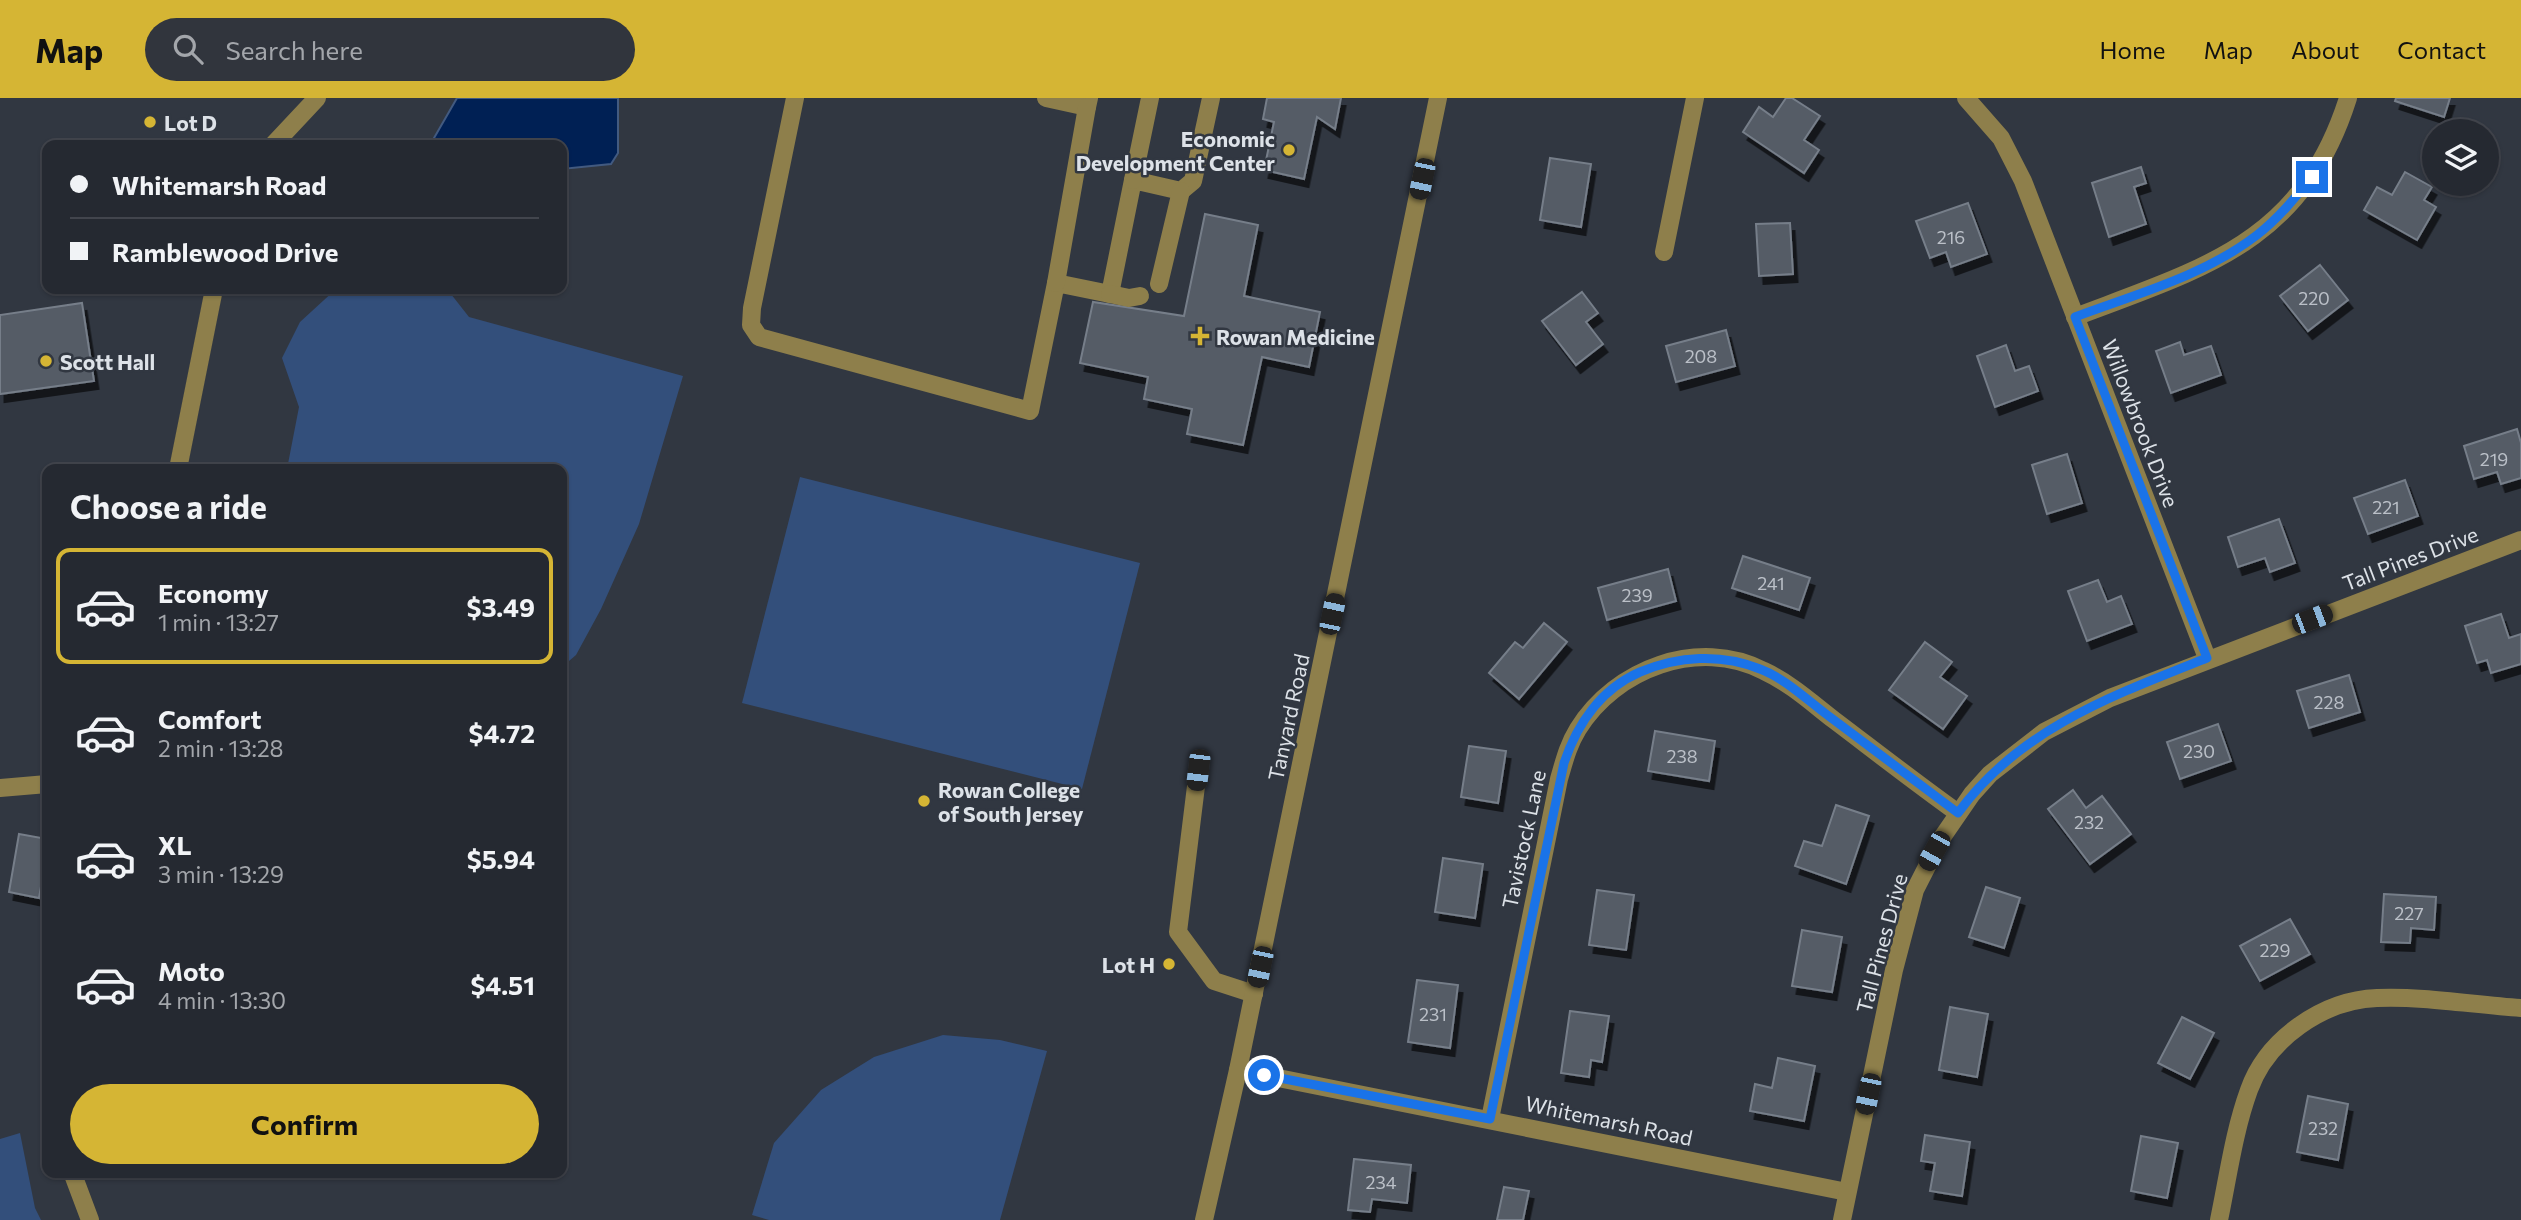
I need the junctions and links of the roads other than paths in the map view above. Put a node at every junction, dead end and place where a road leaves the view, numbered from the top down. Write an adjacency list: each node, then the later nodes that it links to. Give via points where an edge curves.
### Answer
1 (317, 98): 11 (street)
2 (795, 98): 15 (street, via 752,308 751,325 759,337 1030,411)
3 (1046, 98): 10 (street)
4 (1150, 98): 12 (street)
5 (1212, 98): 13 (street, via 1193,181)
6 (1438, 98): 28 (street, Tanyard Road)
7 (1695, 98): 14 (street)
8 (1966, 98): 20 (street, Willowbrook Drive, via 1994,129 2023,181)
9 (2348, 98): 20 (street, via 2332,143 2312,177 2255,237 2196,271)
10 (1088, 102): 15 (street)
11 (278, 140)
12 (1133, 180): 13 (street); 18 (street)
13 (1181, 191): 16 (street)
14 (1664, 251)
15 (1056, 283): 18 (street)
16 (1158, 284)
17 (213, 294): 21 (street)
18 (1110, 294): 19 (street)
19 (1140, 296)
20 (2075, 317): 23 (street, Willowbrook Drive)
21 (179, 464)
22 (2521, 540): 23 (street, Tall Pines Drive)
23 (2207, 658): 27 (street, Tall Pines Drive, via 2109,698 2044,732 1990,774)
24 (1198, 770): 28 (street, via 1178,932 1214,981)
25 (42, 784): 26 (street)
26 (0, 788)
27 (1958, 813): 31 (street, Tavistock Lane, via 1761,669 1697,658 1662,664 1629,677 1588,715 1564,763); 33 (street, Tall Pines Drive, via 1927,864 1907,917)
28 (1254, 994): 30 (street, Tanyard Road)
29 (2521, 1009): 37 (street, via 2376,998 2339,1006 2298,1027 2270,1053 2250,1087)
30 (1238, 1070): 31 (street, Whitemarsh Road); 35 (street, Tanyard Road)
31 (1490, 1119): 33 (street, Whitemarsh Road)
32 (74, 1178): 34 (street)
33 (1847, 1192): 36 (street, Tall Pines Drive)
34 (90, 1220)
35 (1204, 1220)
36 (1842, 1220)
37 (2219, 1220)

